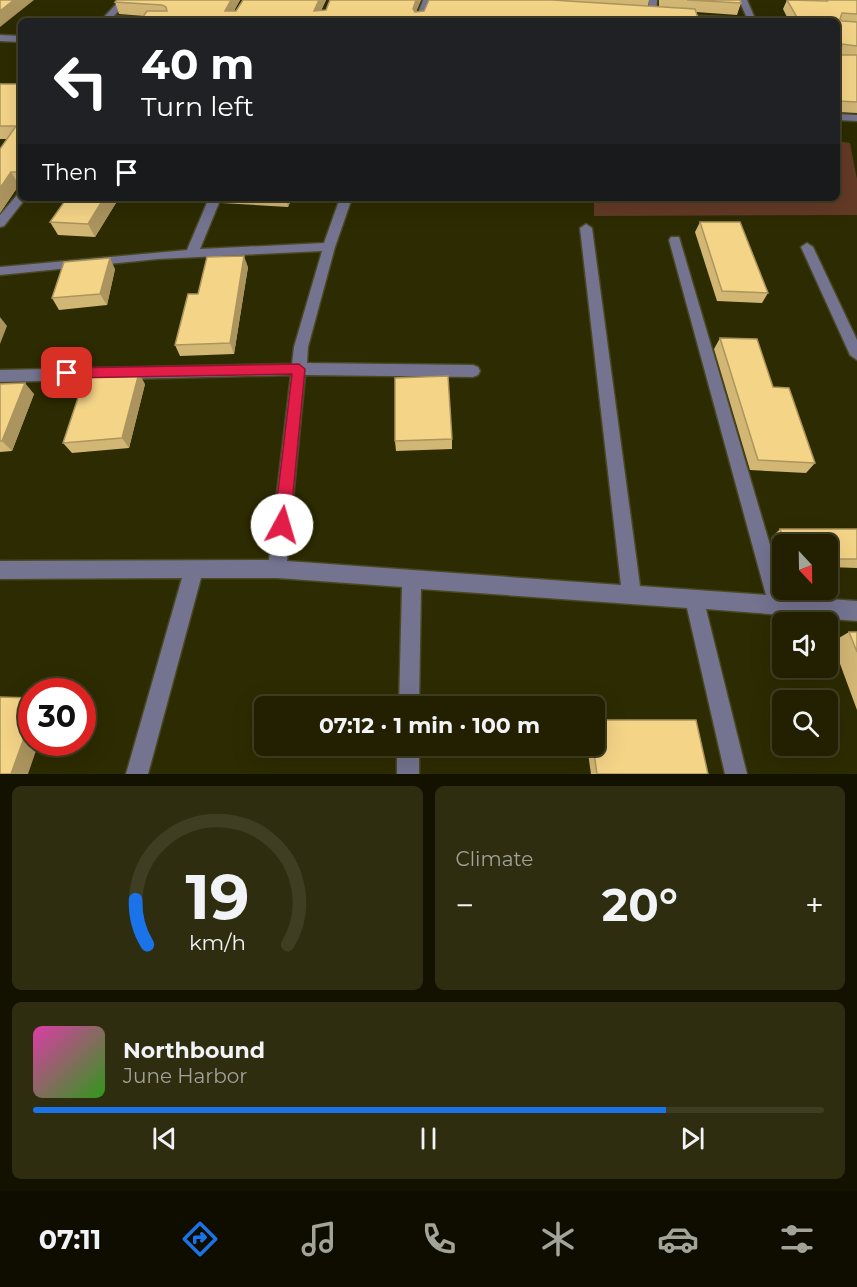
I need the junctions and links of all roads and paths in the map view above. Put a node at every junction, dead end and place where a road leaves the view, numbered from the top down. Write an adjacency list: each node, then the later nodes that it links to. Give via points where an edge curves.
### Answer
1 (124, 0): 5 (street)
2 (427, 0): 6 (street)
3 (653, 0): 7 (street, via 650,15)
4 (743, 0): 8 (street)
5 (108, 18)
6 (420, 18)
7 (700, 18)
8 (750, 18)
9 (0, 38): 10 (street)
10 (18, 39)
11 (840, 117): 12 (street)
12 (857, 118)
13 (18, 201): 16 (street)
14 (214, 201): 21 (street)
15 (345, 201): 19 (street)
16 (0, 223)
17 (586, 228): 31 (street)
18 (675, 240): 33 (street)
19 (329, 247): 21 (street); 24 (street, via 301,347)
20 (807, 247): 23 (street)
21 (192, 253): 22 (street)
22 (0, 271)
23 (857, 355)
24 (299, 369): 25 (street); 26 (street); 28 (street)
25 (473, 371)
26 (0, 376)
27 (194, 569): 28 (street); 29 (street); 37 (street)
28 (277, 569): 30 (street)
29 (0, 570)
30 (412, 579): 31 (street); 35 (street)
31 (632, 594): 32 (street)
32 (694, 599): 33 (street); 39 (street)
33 (778, 605): 34 (street)
34 (857, 611)
35 (409, 696)
36 (408, 756): 38 (street)
37 (137, 774)
38 (408, 774)
39 (736, 774)

